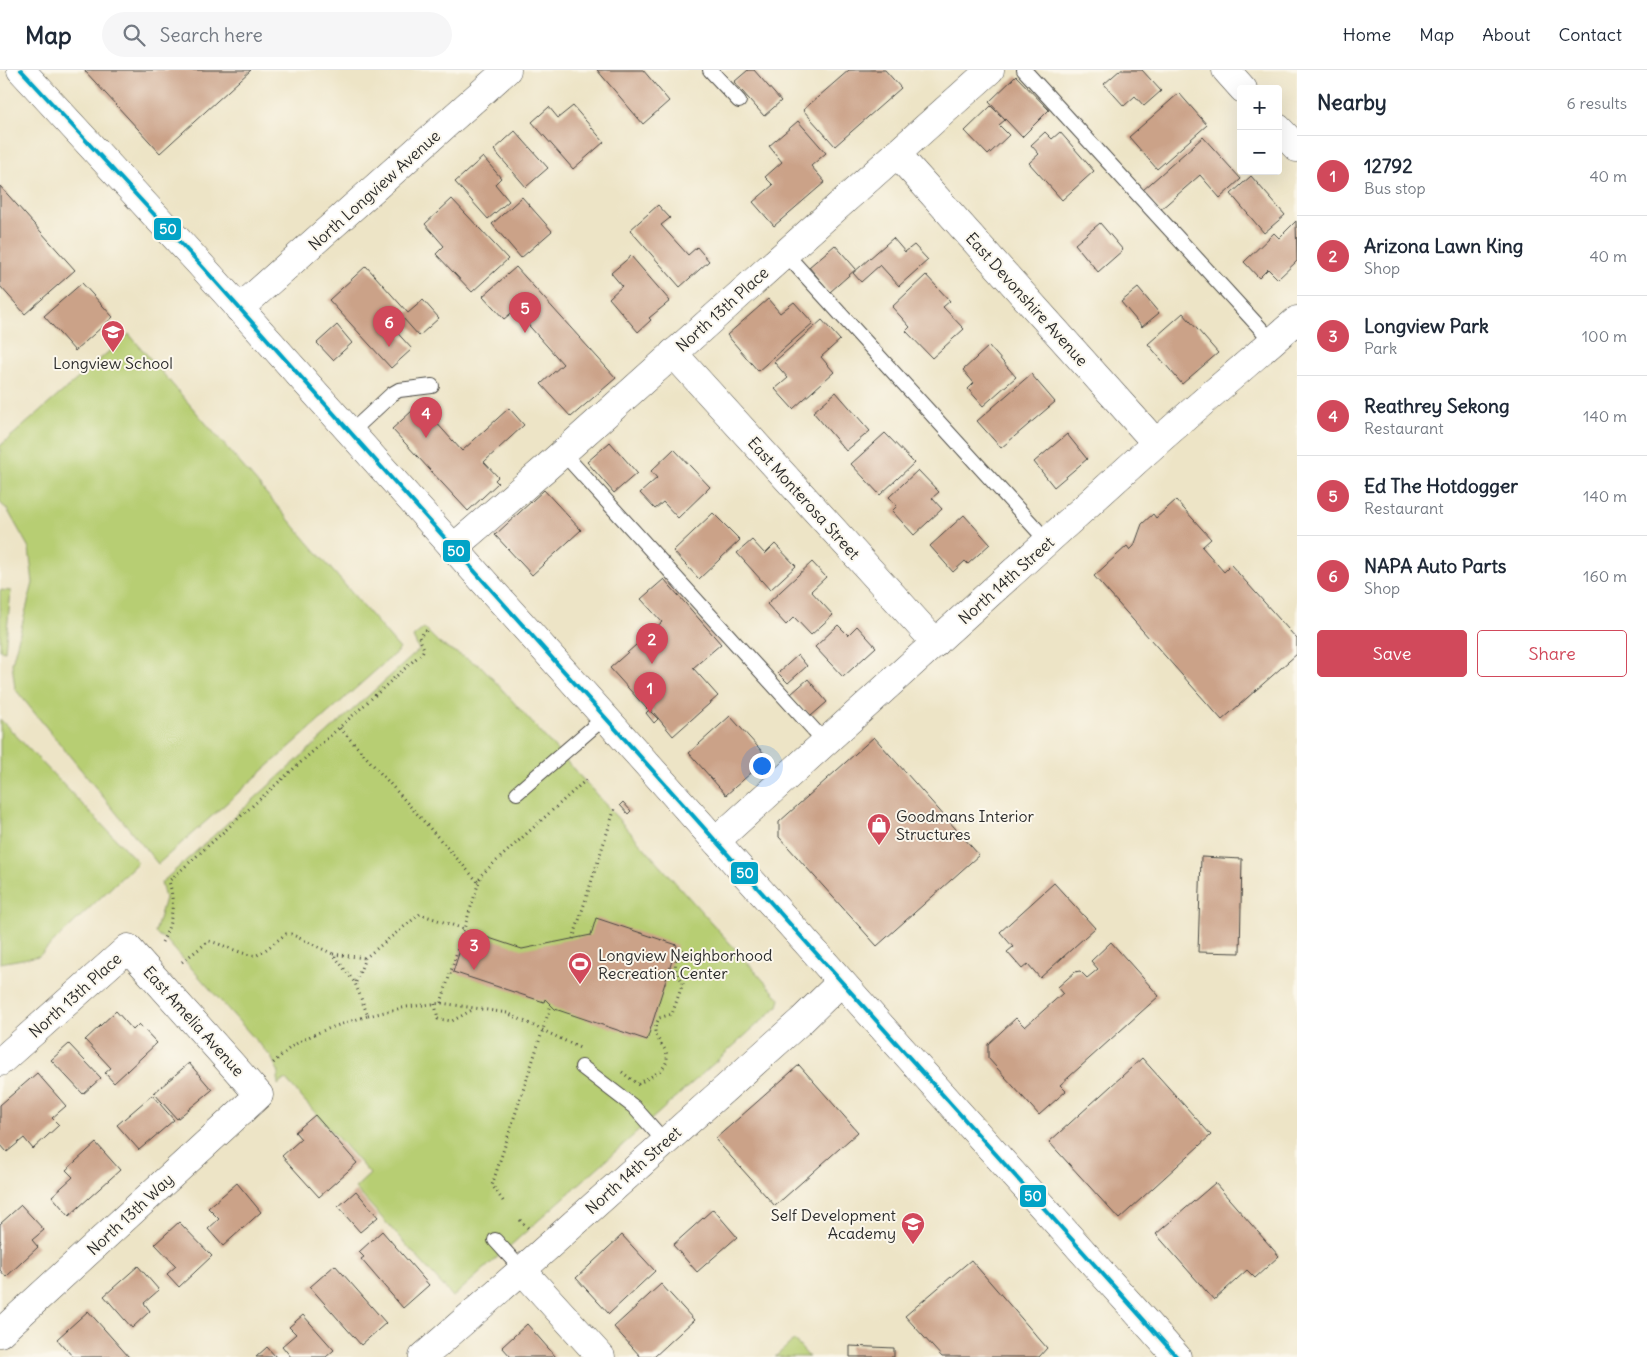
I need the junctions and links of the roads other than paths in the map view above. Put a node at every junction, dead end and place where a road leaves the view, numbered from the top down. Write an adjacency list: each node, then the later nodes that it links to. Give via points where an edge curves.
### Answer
1 (21, 70): 13 (street)
2 (508, 70): 13 (street, North Longview Avenue)
3 (710, 70): 8 (lane)
4 (990, 70): 11 (street, North 13th Place)
5 (1024, 70): 15 (lane)
6 (1226, 70): 7 (street)
7 (1239, 85)
8 (739, 101)
9 (1280, 130): 10 (street)
10 (1297, 148)
11 (897, 154): 12 (street, North 13th Place); 19 (street, East Devonshire Avenue)
12 (784, 252): 16 (street, North 13th Place); 21 (lane)
13 (239, 310): 18 (street)
14 (1297, 320): 15 (street, North 14th Street)
15 (1272, 342): 19 (street, North 14th Street)
16 (673, 353): 20 (street, North 13th Place); 23 (street, East Monterosa Street)
17 (432, 386): 18 (lane, via 398,390)
18 (350, 433): 22 (street)
19 (1156, 443): 21 (street, North 14th Street)
20 (563, 453): 22 (street, North 13th Place); 25 (lane)
21 (1048, 542): 23 (street, North 14th Street)
22 (454, 548): 24 (street)
23 (936, 643): 25 (street, North 14th Street)
24 (605, 717): 26 (lane); 27 (street)
25 (825, 742): 27 (street, North 14th Street)
26 (517, 793)
27 (716, 841): 29 (street)
28 (128, 948): 30 (street, North 13th Place); 32 (street, East Amelia Avenue)
29 (842, 982): 33 (street, North 14th Street); 39 (street)
30 (0, 1062)
31 (582, 1067): 33 (lane, via 634,1107)
32 (259, 1095): 36 (street, North 13th Way)
33 (665, 1142): 35 (street, North 14th Street)
34 (495, 1240): 35 (lane)
35 (522, 1270): 37 (street, North 14th Street); 38 (street)
36 (0, 1333)
37 (423, 1357)
38 (601, 1357)
39 (1177, 1357)

